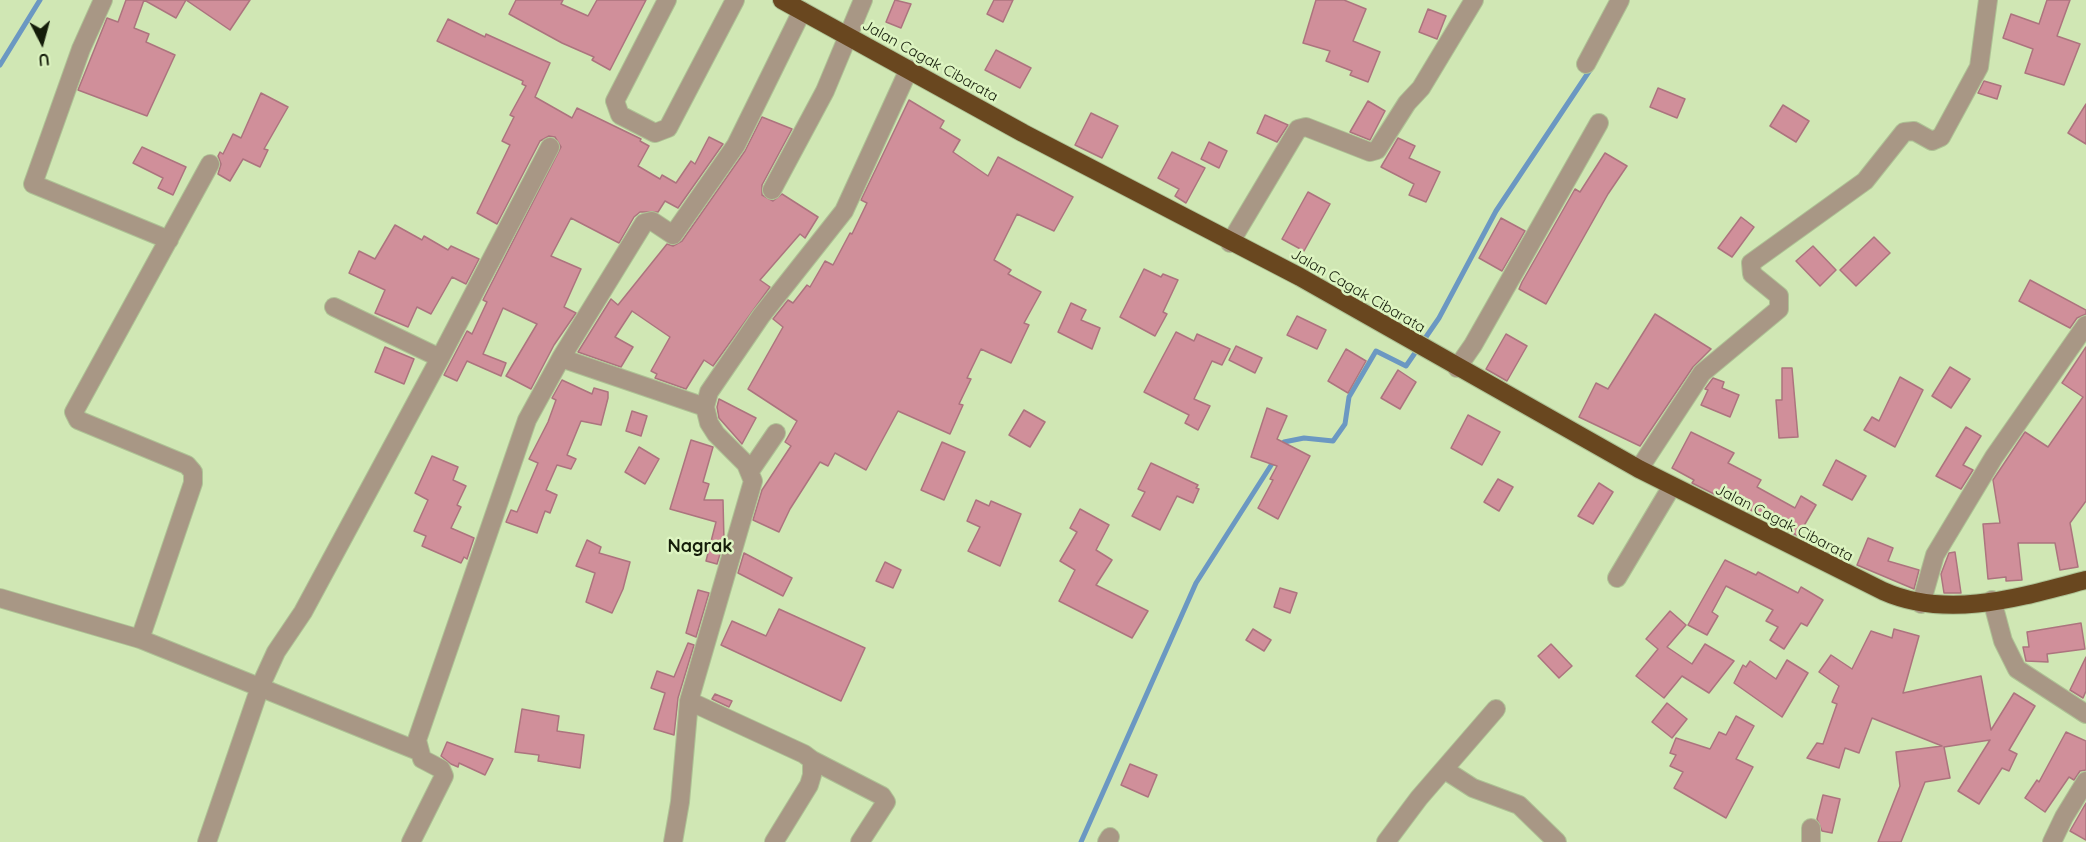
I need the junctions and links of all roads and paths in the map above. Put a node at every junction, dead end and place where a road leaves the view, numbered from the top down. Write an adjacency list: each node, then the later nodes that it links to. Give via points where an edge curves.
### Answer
1 (103, 0): 17 (street, via 81,49 33,184)
2 (667, 0): 3 (street, via 615,101 620,115 655,133 668,128)
3 (735, 0)
4 (782, 0): 9 (highway, Jalan Cagak Cibarata)
5 (863, 0): 10 (street)
6 (1474, 0): 18 (street, via 1421,88 1377,150 1370,152 1306,127 1298,129)
7 (1620, 0): 11 (street)
8 (1988, 0): 26 (street, via 1979,67 1941,137 1932,141 1914,131 1904,132 1865,181 1751,263 1752,274 1779,296 1779,309 1702,373)
9 (802, 11): 10 (highway, Jalan Cagak Cibarata); 22 (street, via 736,145 716,176 673,235 651,221 644,223)
10 (847, 37): 12 (highway, Jalan Cagak Cibarata); 16 (street, via 825,91)
11 (1586, 64)
12 (909, 69): 18 (highway, Jalan Cagak Cibarata); 24 (street, via 844,211 728,363)
13 (1599, 123): 23 (street)
14 (550, 147): 21 (street)
15 (210, 164): 17 (street)
16 (772, 190)
17 (170, 240): 34 (street, via 74,412 78,420 187,465 194,472)
18 (1230, 243): 23 (highway, Jalan Cagak Cibarata, via 1300,277)
19 (334, 307): 21 (street)
20 (2086, 325): 33 (street, via 1994,457 1940,545 1928,569)
21 (440, 358): 35 (street)
22 (561, 358): 24 (street); 39 (street, via 527,420 419,734)
23 (1457, 368): 26 (highway, Jalan Cagak Cibarata)
24 (705, 407): 27 (street, via 716,434)
25 (776, 433): 27 (street)
26 (1640, 469): 28 (highway, Jalan Cagak Cibarata)
27 (750, 471): 36 (street, via 750,496)
28 (1672, 486): 29 (street); 33 (highway, Jalan Cagak Cibarata, via 1841,573)
29 (1617, 578)
30 (2086, 580): 32 (highway, Jalan Cagak Cibarata)
31 (0, 598): 34 (street)
32 (1992, 600): 33 (highway, Jalan Cagak Cibarata); 38 (street, via 2003,641 2017,669)
33 (1921, 604)
34 (140, 639): 35 (street)
35 (260, 687): 39 (street); 43 (street)
36 (689, 701): 40 (street); 45 (street)
37 (1496, 709): 41 (street)
38 (2086, 714)
39 (418, 751): 44 (street, via 444,776)
40 (812, 760): 46 (street, via 809,785); 47 (street, via 882,796 886,802)
41 (1445, 770): 48 (street); 49 (street, via 1473,788 1519,805)
42 (2086, 781): 50 (street)
43 (207, 842)
44 (411, 842)
45 (673, 842)
46 (774, 842)
47 (860, 842)
48 (1386, 842)
49 (1556, 842)
50 (2052, 842)

